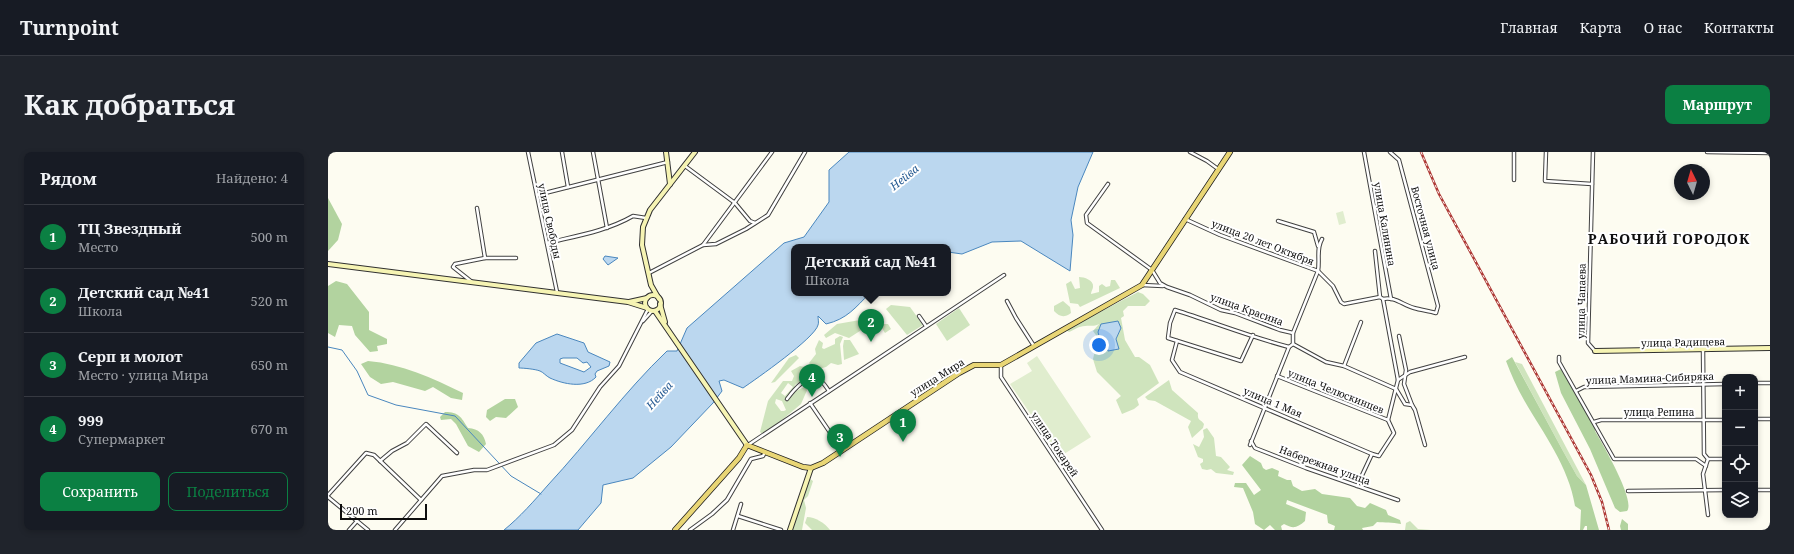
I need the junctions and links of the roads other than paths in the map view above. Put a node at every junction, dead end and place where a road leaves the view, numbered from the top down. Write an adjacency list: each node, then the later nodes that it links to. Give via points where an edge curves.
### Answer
1 (528, 152): 27 (street, улица Свободы)
2 (562, 152): 26 (street)
3 (593, 152): 21 (street)
4 (666, 152): 18 (street)
5 (696, 152): 23 (street)
6 (772, 152): 28 (street)
7 (805, 152): 33 (street, via 772,210)
8 (1190, 152): 16 (street)
9 (1230, 152): 20 (main road)
10 (1364, 152): 54 (street, улица Калинина)
11 (1390, 152): 54 (street, Восточная улица, via 1399,160 1438,306 1436,313 1413,308)
12 (1514, 152): 22 (street)
13 (1546, 152): 25 (street, via 1545,181)
14 (1593, 152): 25 (street, улица Чапаева)
15 (1707, 152): 17 (street)
16 (1194, 153): 20 (street)
17 (1770, 153)
18 (668, 162): 21 (street); 23 (street)
19 (685, 166): 28 (street)
20 (1218, 169): 31 (main road)
21 (599, 180): 26 (street); 34 (street)
22 (1514, 180)
23 (670, 184): 30 (street)
24 (1108, 184): 43 (street, via 1086,215 1087,223)
25 (1592, 184): 75 (street, улица Чапаева, via 1588,343)
26 (568, 187): 27 (street)
27 (537, 195): 36 (street, улица Свободы)
28 (735, 202): 33 (street, via 750,221); 37 (street)
29 (477, 208): 40 (street)
30 (646, 218): 34 (street, via 633,216); 45 (street, via 642,227 642,245)
31 (1185, 220): 43 (main road); 44 (street, улица 20 лет Октября)
32 (1278, 221): 38 (street, via 1314,232)
33 (755, 223): 37 (street, via 716,244)
34 (607, 228): 36 (street)
35 (1322, 239): 38 (street)
36 (547, 243): 51 (street, улица Свободы)
37 (703, 245): 45 (street)
38 (1318, 246): 44 (street)
39 (1375, 251): 52 (street, улица Калинина)
40 (485, 258): 41 (street); 47 (street, via 462,262 453,267)
41 (516, 258)
42 (328, 264): 47 (street)
43 (1152, 270): 49 (main road); 50 (street)
44 (1318, 271): 52 (street, улица 20 лет Октября, via 1333,286 1344,304); 66 (street)
45 (648, 274): 48 (street)
46 (1004, 275): 65 (street)
47 (474, 283): 51 (street)
48 (651, 285): 53 (street); 56 (street)
49 (1142, 285): 50 (street, улица Красина); 71 (main road, улица Мира)
50 (1164, 286): 66 (street, улица Красина, via 1221,310)
51 (557, 293): 58 (street)
52 (1380, 296): 55 (street)
53 (648, 298): 56 (street, via 654,296); 58 (street); 59 (street, via 645,303)
54 (1391, 298): 55 (street)
55 (1383, 299): 82 (street)
56 (660, 301): 60 (street); 64 (street)
57 (1007, 301): 71 (street)
58 (628, 302): 59 (street)
59 (647, 309): 60 (street); 62 (street)
60 (654, 311): 62 (street); 64 (street)
61 (919, 316): 65 (street)
62 (641, 322): 120 (street, via 619,366 600,387 568,434 554,445 488,470 442,476)
63 (1361, 322): 79 (street)
64 (666, 325): 101 (street)
65 (926, 326): 88 (street)
66 (1293, 333): 70 (street)
67 (1253, 335): 69 (street, via 1241,361); 69 (street, via 1176,310 1170,323 1168,338); 72 (street)
68 (1398, 336): 81 (street, via 1406,370)
69 (1177, 341): 93 (street, улица 1 Мая, via 1172,360 1180,372)
70 (1294, 344): 72 (street); 79 (street, via 1326,362)
71 (1035, 346): 78 (main road, улица Мира)
72 (1289, 347): 80 (street, улица Челюскинцев)
73 (1770, 348): 74 (street, улица Радищева)
74 (1702, 350): 75 (street, улица Радищева); 85 (street)
75 (1595, 351)
76 (1558, 356): 89 (street)
77 (1465, 357): 81 (street, via 1410,372)
78 (1001, 365): 104 (main road, улица Мира, via 974,365 959,372); 134 (street, улица Токарей, via 1001,377)
79 (1344, 366): 87 (street)
80 (1277, 376): 93 (street, улица Челюскинцев); 96 (street, улица Челюскинцев)
81 (1404, 376): 82 (street); 92 (street, via 1404,384)
82 (1398, 380): 87 (street)
83 (1758, 383): 84 (street)
84 (1770, 383)
85 (1702, 384): 86 (street, улица Мамина-Сибиряка); 89 (street, улица Мамина-Сибиряка, via 1584,387); 97 (street)
86 (1722, 384)
87 (1396, 389): 92 (street, via 1405,404); 96 (street)
88 (829, 391): 90 (street, via 821,381 814,378 794,390); 91 (street)
89 (1576, 391): 99 (street)
90 (787, 399)
91 (810, 404): 101 (street); 104 (street)
92 (1412, 406): 103 (street)
93 (1265, 407): 100 (street, улица Челюскинцев); 107 (street, улица 1 Мая)
94 (1758, 419): 95 (street)
95 (1770, 419)
96 (1388, 420): 107 (street, via 1394,433 1379,456)
97 (1703, 420): 98 (street, улица Репина); 99 (street, улица Репина); 108 (street, via 1704,454)
98 (1722, 420)
99 (1594, 422): 111 (street, via 1614,459 1696,459)
100 (1251, 440): 102 (street, улица Челюскинцев); 113 (street, Набережная улица, via 1255,448)
101 (747, 445): 105 (main road); 129 (main road, via 739,458)
102 (1250, 445)
103 (1425, 445)
104 (842, 450): 112 (main road, улица Мира)
105 (765, 452): 112 (main road); 130 (street, via 763,456 751,458 727,500)
106 (457, 453): 110 (street, via 426,424 407,443)
107 (1372, 454): 113 (street)
108 (1708, 459): 109 (street); 111 (street)
109 (1722, 459)
110 (380, 461): 119 (street, via 374,455 366,453); 120 (street)
111 (1706, 466): 114 (street)
112 (811, 468): 133 (street)
113 (1357, 486): 121 (street, Набережная улица)
114 (1706, 490): 115 (street); 118 (street); 123 (street)
115 (1722, 490)
116 (1758, 490): 117 (street)
117 (1770, 490)
118 (1628, 491)
119 (328, 496): 125 (street)
120 (421, 500): 128 (street)
121 (1398, 500)
122 (741, 504): 124 (street)
123 (1708, 515)
124 (738, 516): 131 (street); 132 (street)
125 (357, 521): 126 (street); 127 (street)
126 (349, 530)
127 (368, 530)
128 (395, 530)
129 (675, 530)
130 (690, 530)
131 (733, 530)
132 (781, 530)
133 (790, 530)
134 (1102, 530)

